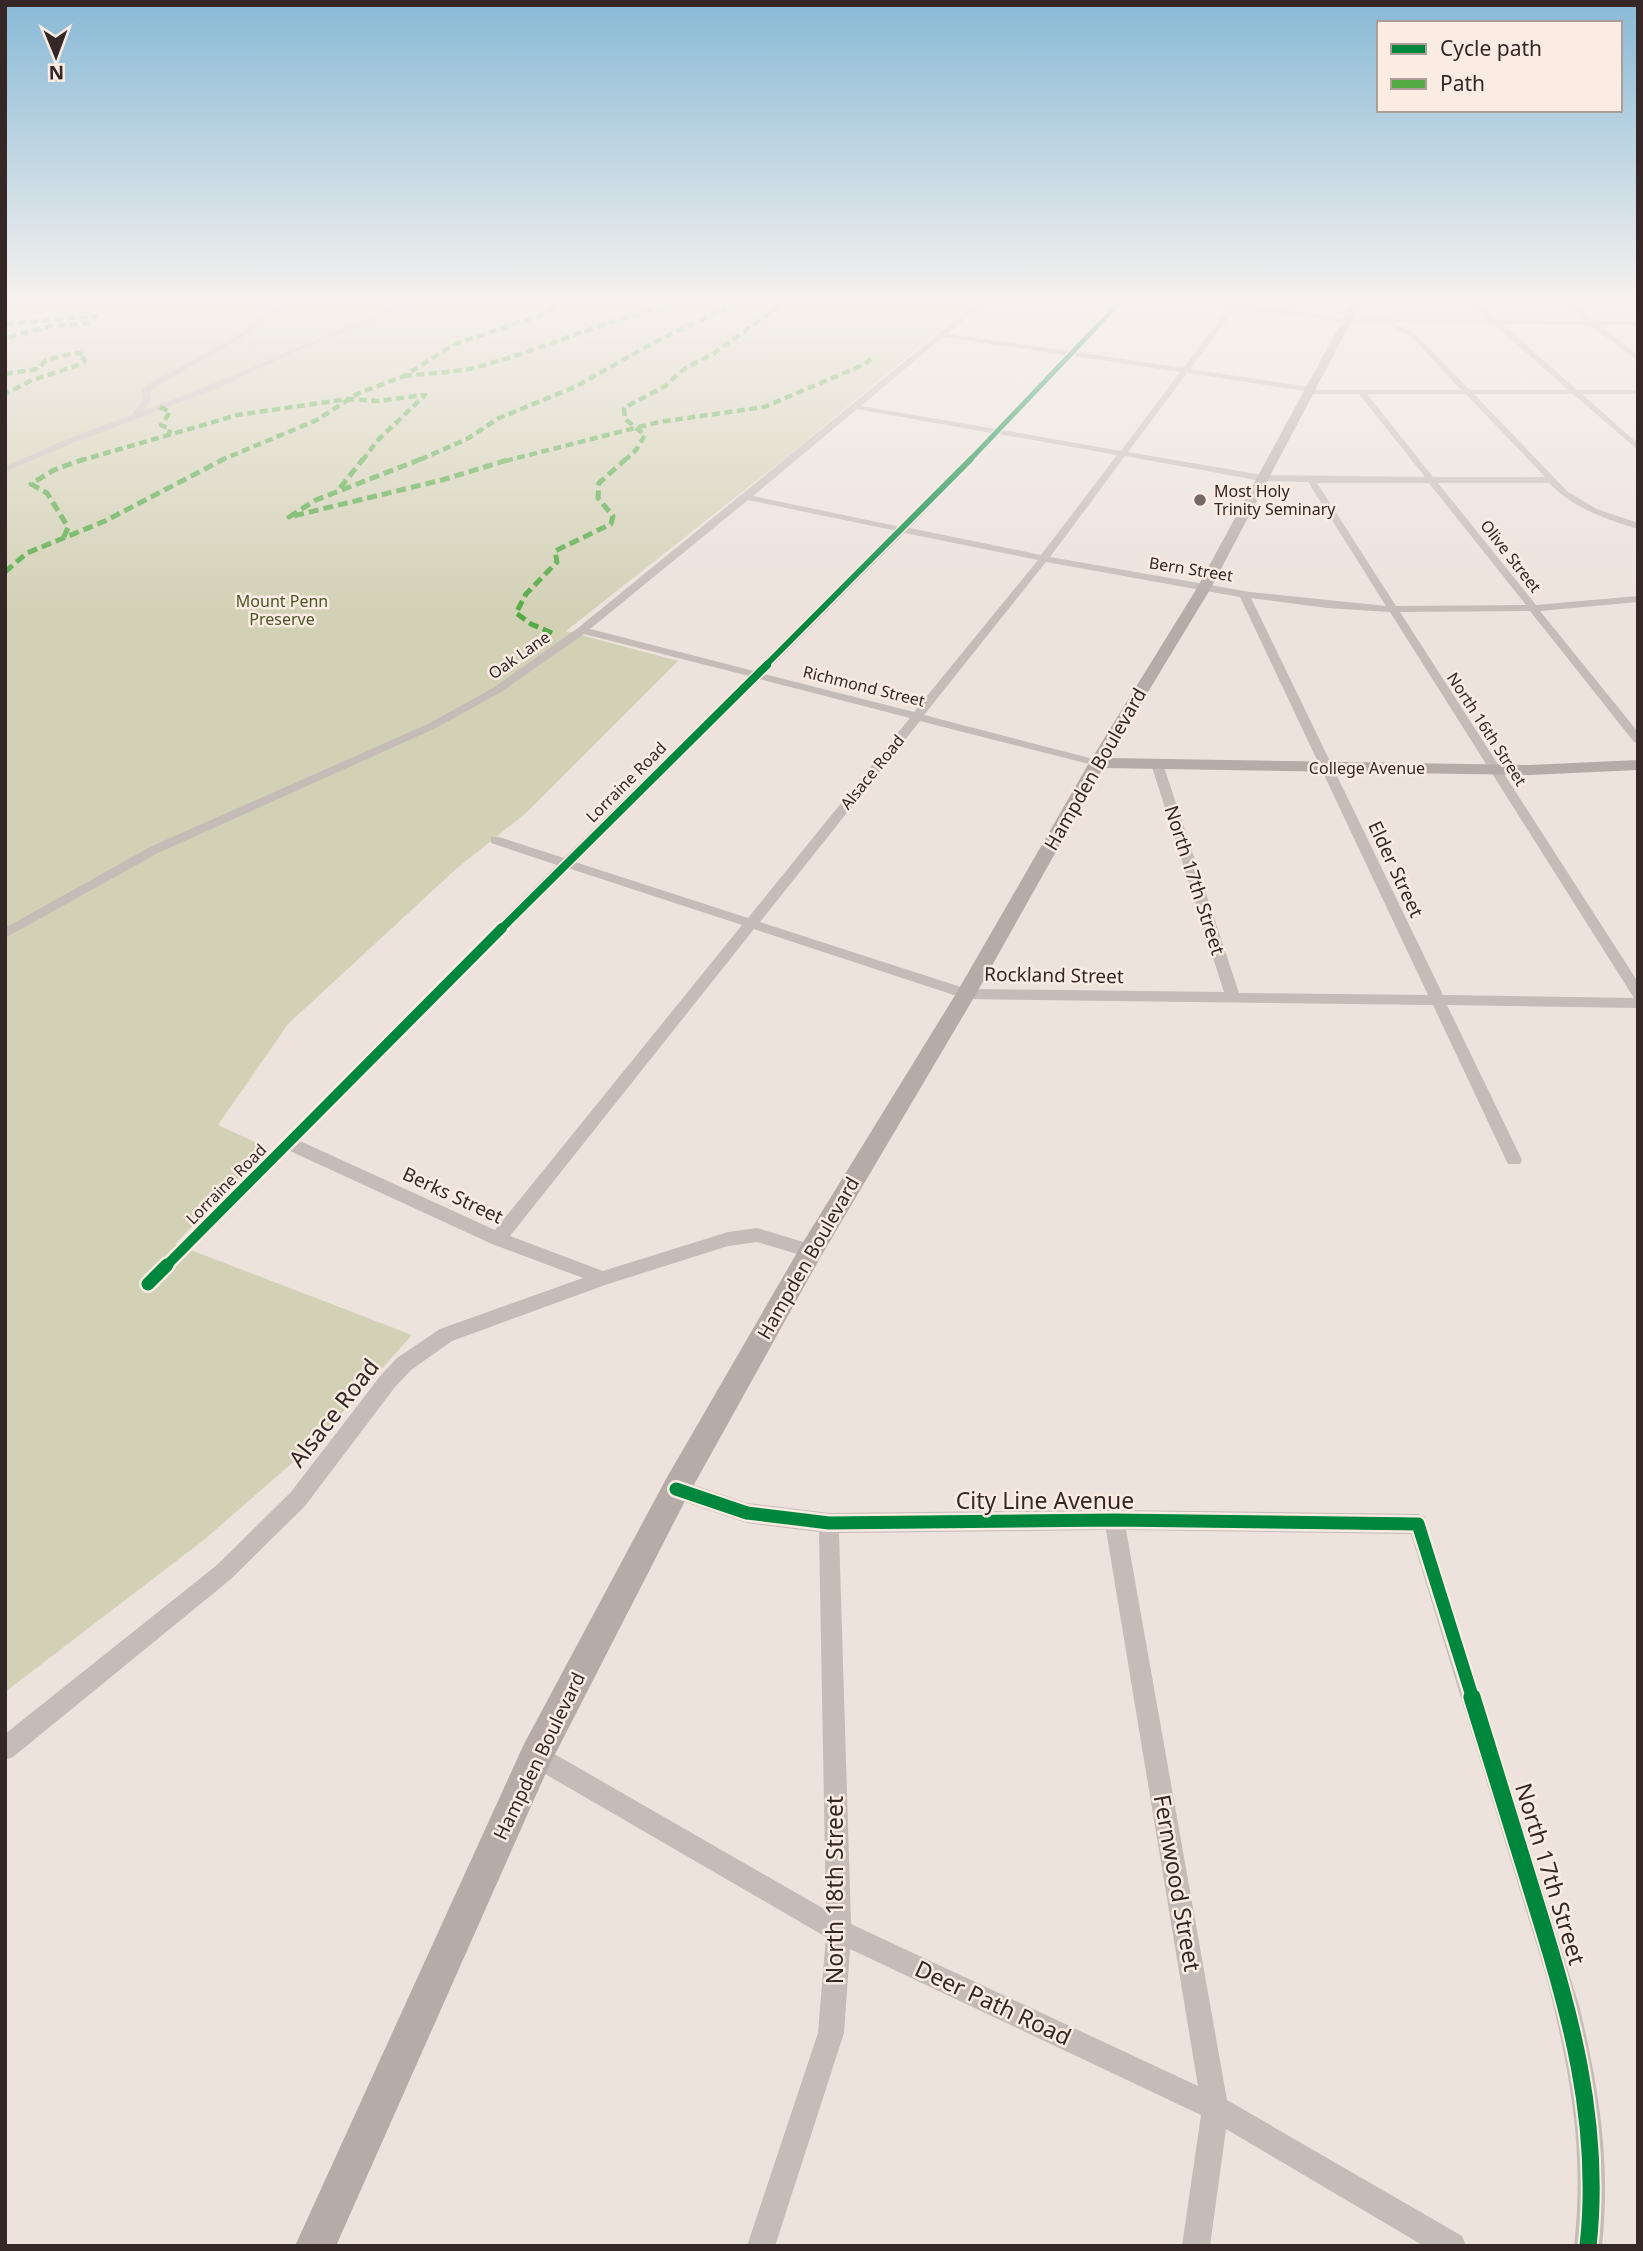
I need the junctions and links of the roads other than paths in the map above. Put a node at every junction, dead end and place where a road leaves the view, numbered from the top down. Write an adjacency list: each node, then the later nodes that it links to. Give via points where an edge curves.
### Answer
1 (143, 404): 11 (street)
2 (169, 404): 11 (street)
3 (860, 404): 10 (street, Oak Lane)
4 (1023, 404): 12 (street, Lorraine Road)
5 (1160, 404): 14 (street, Alsace Road)
6 (1301, 404): 16 (main road, Hampden Boulevard)
7 (1370, 404): 18 (street, Olive Street)
8 (1479, 404): 19 (street)
9 (1588, 404): 13 (street)
10 (856, 407): 12 (street); 20 (street, Oak Lane)
11 (133, 417): 15 (street)
12 (997, 431): 14 (street); 22 (street, Lorraine Road)
13 (1638, 448)
14 (1123, 453): 16 (street); 23 (street, Alsace Road)
15 (5, 470)
16 (1262, 478): 17 (street); 24 (main road, Hampden Boulevard)
17 (1311, 480): 18 (street); 27 (street, North 16th Street)
18 (1430, 480): 19 (street); 28 (street, Olive Street)
19 (1552, 480): 21 (street, via 1586,508)
20 (747, 498): 22 (street, Bern Street); 29 (street, Oak Lane)
21 (1638, 526)
22 (903, 530): 23 (street, Bern Street); 30 (street, Lorraine Road)
23 (1044, 558): 24 (street, Bern Street); 31 (street, Alsace Road)
24 (1204, 588): 25 (street, Bern Street); 33 (main road, Hampden Boulevard)
25 (1244, 594): 27 (street, Bern Street); 36 (street, Elder Street)
26 (1638, 599): 28 (street, Bern Street)
27 (1392, 608): 28 (street, Bern Street); 37 (street, North 16th Street)
28 (1533, 608): 32 (street, Olive Street)
29 (582, 630): 30 (street, Richmond Street); 41 (street, Oak Lane, via 506,684 450,716 154,850)
30 (755, 675): 31 (street, Richmond Street); 39 (street, Lorraine Road)
31 (915, 716): 33 (street, Richmond Street); 40 (street, Alsace Road)
32 (1638, 740)
33 (1097, 763): 34 (main road, College Avenue); 42 (main road, Hampden Boulevard)
34 (1157, 764): 36 (main road, College Avenue); 44 (street, North 17th Street)
35 (1638, 765): 37 (main road, College Avenue)
36 (1327, 768): 37 (main road, College Avenue); 45 (street, Elder Street)
37 (1494, 768): 43 (street, North 16th Street)
38 (495, 840): 39 (street, Rockland Street)
39 (566, 863): 40 (street, Rockland Street); 47 (street, Lorraine Road)
40 (750, 923): 42 (street, Rockland Street); 49 (street, Alsace Road)
41 (5, 934)
42 (966, 994): 44 (street, Rockland Street); 50 (main road, Hampden Boulevard)
43 (1638, 994)
44 (1233, 997): 45 (street, Rockland Street)
45 (1438, 1001): 46 (street, Rockland Street); 48 (street, Elder Street)
46 (1638, 1003)
47 (289, 1143): 49 (street, Berks Street); 52 (street, Lorraine Road)
48 (1514, 1160)
49 (498, 1239): 51 (street, Berks Street)
50 (811, 1251): 51 (street, Alsace Road, via 757,1235 728,1239); 53 (main road, Hampden Boulevard)
51 (603, 1279): 57 (street, Alsace Road, via 446,1335 404,1364 298,1499 233,1563)
52 (148, 1284)
53 (676, 1489): 55 (street, City Line Avenue, via 747,1513); 58 (main road, Hampden Boulevard)
54 (1115, 1520): 55 (street, City Line Avenue); 56 (street, City Line Avenue); 60 (street, Fernwood Street)
55 (829, 1523): 59 (street, North 18th Street)
56 (1418, 1524): 65 (street, North 17th Street, via 1560,1979 1577,2049 1593,2190)
57 (5, 1749)
58 (536, 1756): 59 (street, Deer Path Road); 61 (main road, Hampden Boulevard)
59 (839, 1931): 60 (street, Deer Path Road); 62 (street, North 18th Street, via 831,2033)
60 (1215, 2108): 63 (street, Fernwood Street); 64 (street, Deer Path Road)
61 (314, 2246)
62 (761, 2246)
63 (1196, 2246)
64 (1452, 2246)
65 (1588, 2246)

